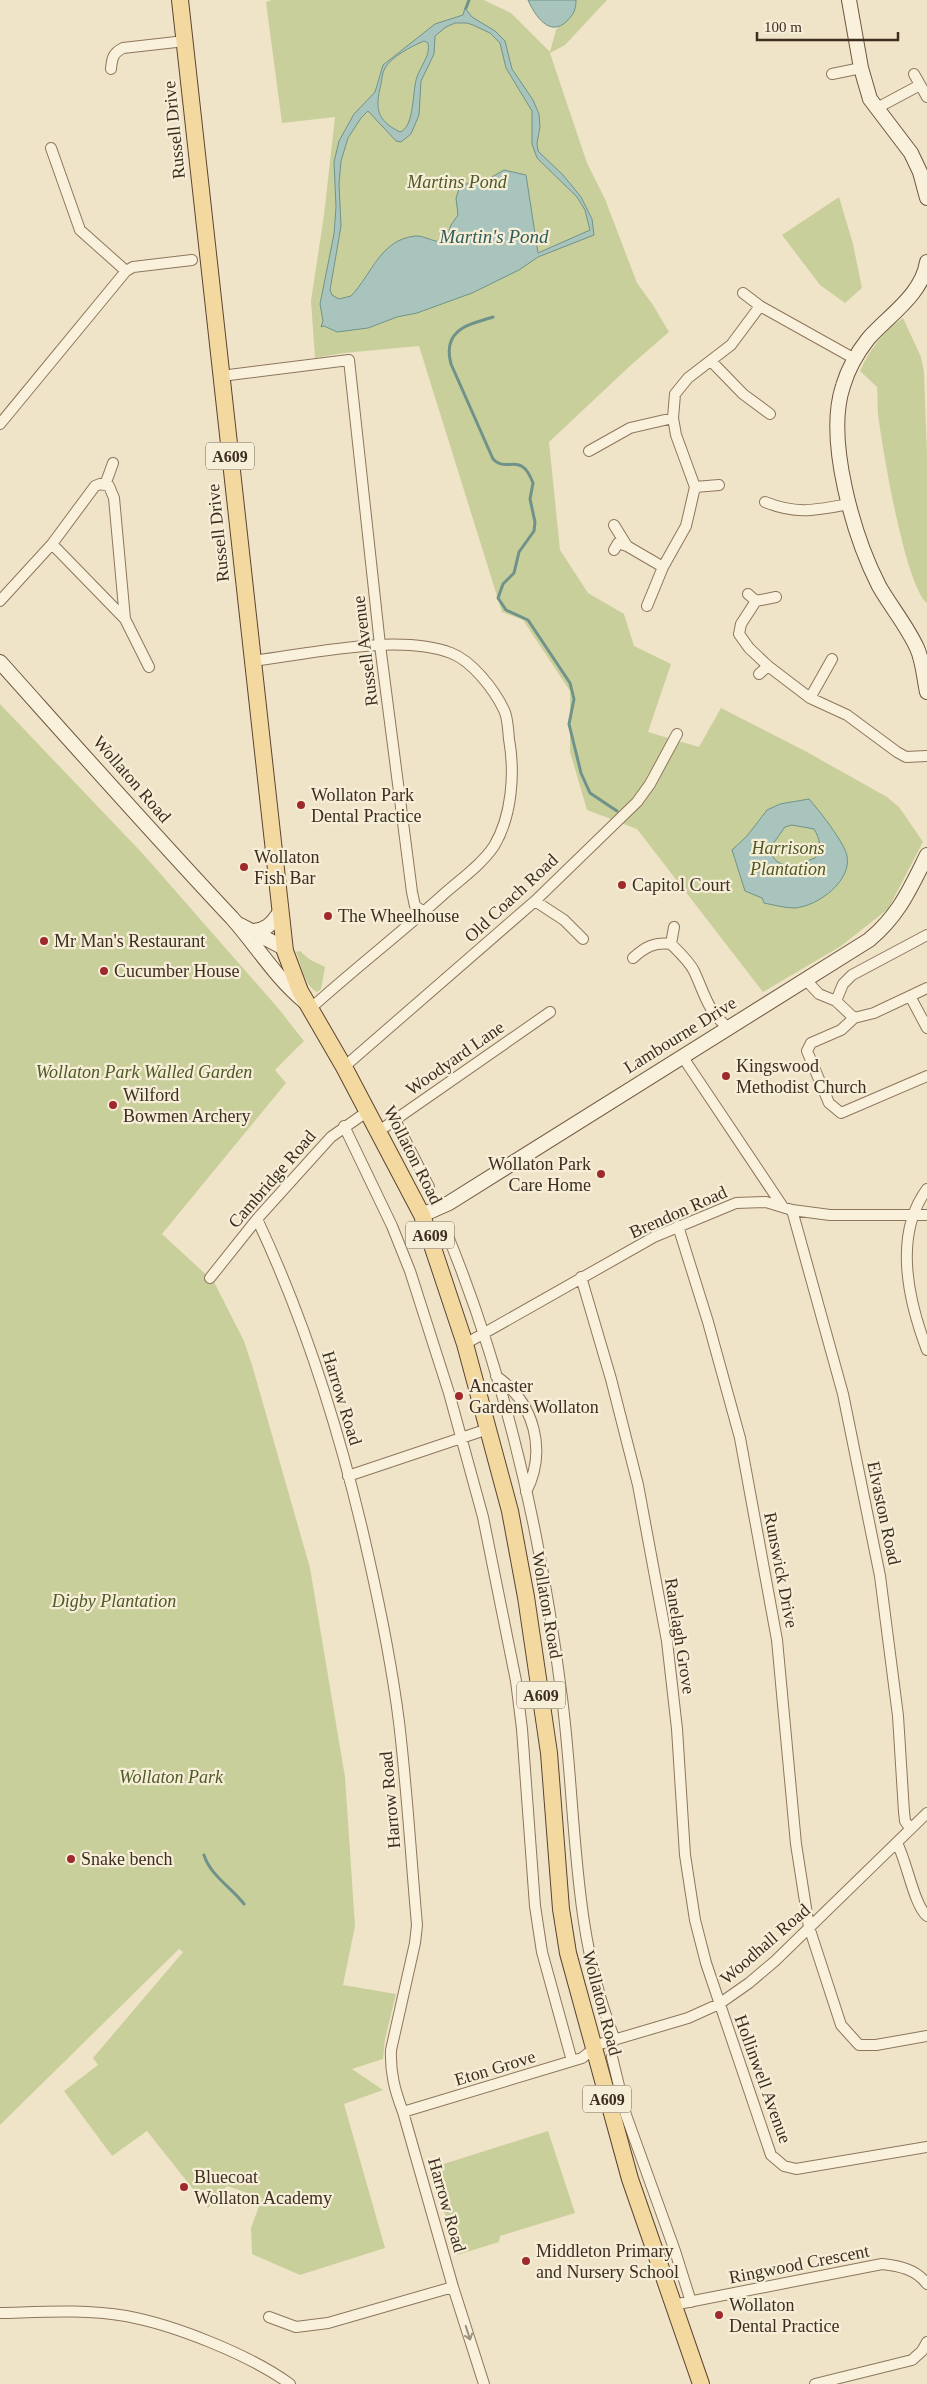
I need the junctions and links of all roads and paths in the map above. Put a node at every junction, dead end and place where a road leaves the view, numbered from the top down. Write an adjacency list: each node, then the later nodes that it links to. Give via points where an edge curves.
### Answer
1 (180, 0): 3 (main road, Russell Drive / A609)
2 (849, 0): 4 (street)
3 (185, 41): 5 (street, via 123,48 112,58); 21 (main road, Russell Drive / A609)
4 (861, 68): 6 (street); 10 (street, via 870,99)
5 (111, 69)
6 (832, 74)
7 (914, 74): 8 (street)
8 (920, 85): 9 (street); 10 (street)
9 (926, 97)
10 (877, 108): 12 (street, via 911,153)
11 (51, 148): 15 (street, via 58,184 80,230)
12 (927, 198)
13 (192, 260): 15 (street, via 133,267)
14 (927, 262): 16 (street)
15 (126, 271): 24 (street)
16 (923, 285): 19 (street, via 868,340)
17 (743, 294): 18 (street)
18 (760, 306): 19 (street); 20 (street, via 731,345)
19 (855, 359): 31 (street, via 837,410 838,447)
20 (711, 361): 22 (street); 23 (street, via 688,378 675,394)
21 (221, 376): 41 (street, Russell Avenue, via 349,360); 45 (main road, Russell Drive / A609)
22 (762, 413)
23 (673, 418): 25 (street, via 630,428); 29 (street)
24 (0, 424)
25 (589, 451)
26 (113, 463): 27 (street)
27 (105, 485): 33 (street, via 95,486); 40 (street, via 109,486 114,498)
28 (719, 485): 29 (street)
29 (695, 487): 36 (street, via 686,526)
30 (764, 502): 31 (street, via 783,510 800,512)
31 (849, 504): 42 (street, via 862,549 876,580)
32 (614, 525): 34 (street)
33 (52, 544): 38 (street); 40 (street)
34 (627, 546): 35 (street, via 618,543); 36 (street)
35 (614, 550)
36 (663, 567): 39 (street, via 649,602)
37 (776, 597): 46 (street, via 752,597 742,624 734,635)
38 (0, 602)
39 (660, 602)
40 (125, 619): 47 (street)
41 (380, 645): 45 (street); 56 (street, Russell Avenue, via 412,892 415,906); 56 (street, via 417,644 452,653 483,676 505,711 511,749 510,793 504,825 480,862)
42 (922, 647): 49 (street)
43 (832, 659): 50 (street)
44 (0, 662): 57 (street, Wollaton Road)
45 (252, 662): 55 (main road, Russell Drive / A609)
46 (768, 666): 48 (street); 50 (street)
47 (149, 667)
48 (759, 674)
49 (927, 692)
50 (810, 698): 52 (street, via 847,715 906,757)
51 (677, 734): 54 (street, Old Coach Road, via 637,802)
52 (927, 756)
53 (927, 855): 68 (street, Lambourne Drive, via 887,926)
54 (535, 901): 60 (street); 78 (street, Old Coach Road)
55 (280, 912): 59 (street, via 267,927); 65 (main road, Wollaton Road / A609)
56 (424, 912): 72 (street)
57 (235, 922): 59 (street, Wollaton Road); 67 (street, Wollaton Road)
58 (674, 927): 64 (street)
59 (250, 931): 65 (street, Wollaton Road)
60 (575, 931): 62 (street); 63 (street)
61 (927, 934): 71 (street, via 852,974 843,984)
62 (583, 939)
63 (570, 942)
64 (671, 944): 66 (street, via 652,945); 75 (street, via 693,970 714,1014)
65 (284, 949): 67 (street, via 280,958); 72 (main road, Wollaton Road / A609, via 293,978)
66 (633, 958)
67 (265, 961): 72 (street, Wollaton Road)
68 (805, 979): 71 (street, via 820,994); 75 (street, Lambourne Drive)
69 (927, 988): 70 (street)
70 (910, 996): 74 (street, via 874,1013); 76 (street)
71 (836, 1001): 74 (street)
72 (308, 1006): 78 (main road, Wollaton Road / A609)
73 (550, 1012): 81 (street, Woodyard Lane)
74 (854, 1018): 79 (street, via 841,1030 808,1047 808,1056 829,1103 836,1111 846,1112)
75 (728, 1027): 77 (street, Lambourne Drive)
76 (927, 1028)
77 (682, 1056): 86 (street, Elvaston Road); 87 (street, Lambourne Drive, via 449,1203)
78 (344, 1067): 80 (main road, Wollaton Road / A609)
79 (927, 1076)
80 (368, 1111): 82 (street, Cambridge Road); 83 (main road, Wollaton Road / A609)
81 (395, 1120): 83 (street, Woodyard Lane); 84 (street, Wollaton Road)
82 (344, 1126): 90 (street, Cambridge Road, via 331,1136); 100 (street, via 389,1218 410,1271)
83 (379, 1131): 87 (main road, Wollaton Road / A609)
84 (429, 1187)
85 (927, 1189): 88 (street)
86 (787, 1208): 88 (street, Brendon Road, via 830,1215); 91 (street, Brendon Road, via 766,1202 736,1202); 104 (street, Elvaston Road, via 843,1394 880,1576 898,1716 905,1821)
87 (422, 1214): 96 (main road, Wollaton Road / A609)
88 (912, 1214): 89 (street, Brendon Road); 97 (street, via 906,1244 909,1282 918,1328)
89 (927, 1215)
90 (257, 1219): 94 (street, Cambridge Road); 101 (street, Harrow Road, via 302,1324)
91 (678, 1226): 93 (street, Brendon Road); 107 (street, Runswick Drive, via 742,1448 777,1640 796,1844)
92 (445, 1229): 95 (street, Wollaton Road)
93 (580, 1277): 95 (street, Brendon Road); 108 (street, Ranelagh Grove, via 611,1379 640,1495 666,1641 695,1920)
94 (210, 1278)
95 (483, 1335): 96 (street, Brendon Road); 98 (street, Wollaton Road)
96 (466, 1344): 99 (main road, Wollaton Road / A609)
97 (927, 1350)
98 (496, 1376): 102 (street, Wollaton Road); 102 (street, via 522,1402 534,1431 536,1462)
99 (488, 1429): 100 (street); 111 (main road, Wollaton Road / A609, via 510,1511 539,1678 549,1752 564,1933)
100 (462, 1439): 101 (street); 113 (street, via 483,1516 514,1669 522,1729 535,1906 542,1952)
101 (348, 1476): 114 (street, Harrow Road, via 380,1612 409,1812 417,1925 390,2064 393,2085)
102 (526, 1492): 110 (street, Wollaton Road, via 562,1697 575,1857 585,1930 600,1998)
103 (927, 1814): 104 (street, Woodhall Road)
104 (910, 1828): 105 (street, Woodhall Road)
105 (896, 1843): 106 (street, via 904,1856 919,1907); 107 (street, Woodhall Road)
106 (927, 1916)
107 (809, 1927): 108 (street, Woodhall Road, via 775,1961); 109 (street, Runswick Drive, via 841,2024 859,2045)
108 (719, 2004): 110 (street, Woodhall Road, via 688,2018); 115 (street, Hollinwell Avenue, via 771,2155 784,2166 796,2169)
109 (927, 2036)
110 (615, 2040): 111 (street, Woodhall Road, via 600,2044)
111 (594, 2050): 113 (street, Eton Grove); 119 (main road, Wollaton Road / A609, via 630,2179)
112 (612, 2057): 118 (street, Wollaton Road, via 626,2115)
113 (572, 2061): 114 (street, Eton Grove)
114 (404, 2112): 117 (street, Harrow Road)
115 (927, 2147)
116 (925, 2276): 118 (street, Ringwood Crescent, via 882,2264)
117 (453, 2287): 121 (street, via 328,2323 296,2327); 124 (street, Harrow Road, one-way to 124)
118 (691, 2302): 119 (street, Ringwood Crescent)
119 (673, 2306): 125 (main road, Wollaton Road / A609)
120 (0, 2313): 123 (street, via 52,2311 126,2316 225,2348)
121 (269, 2317)
122 (927, 2342): 126 (street, via 912,2360)
123 (290, 2384)
124 (484, 2384)
125 (701, 2384)
126 (815, 2384)

